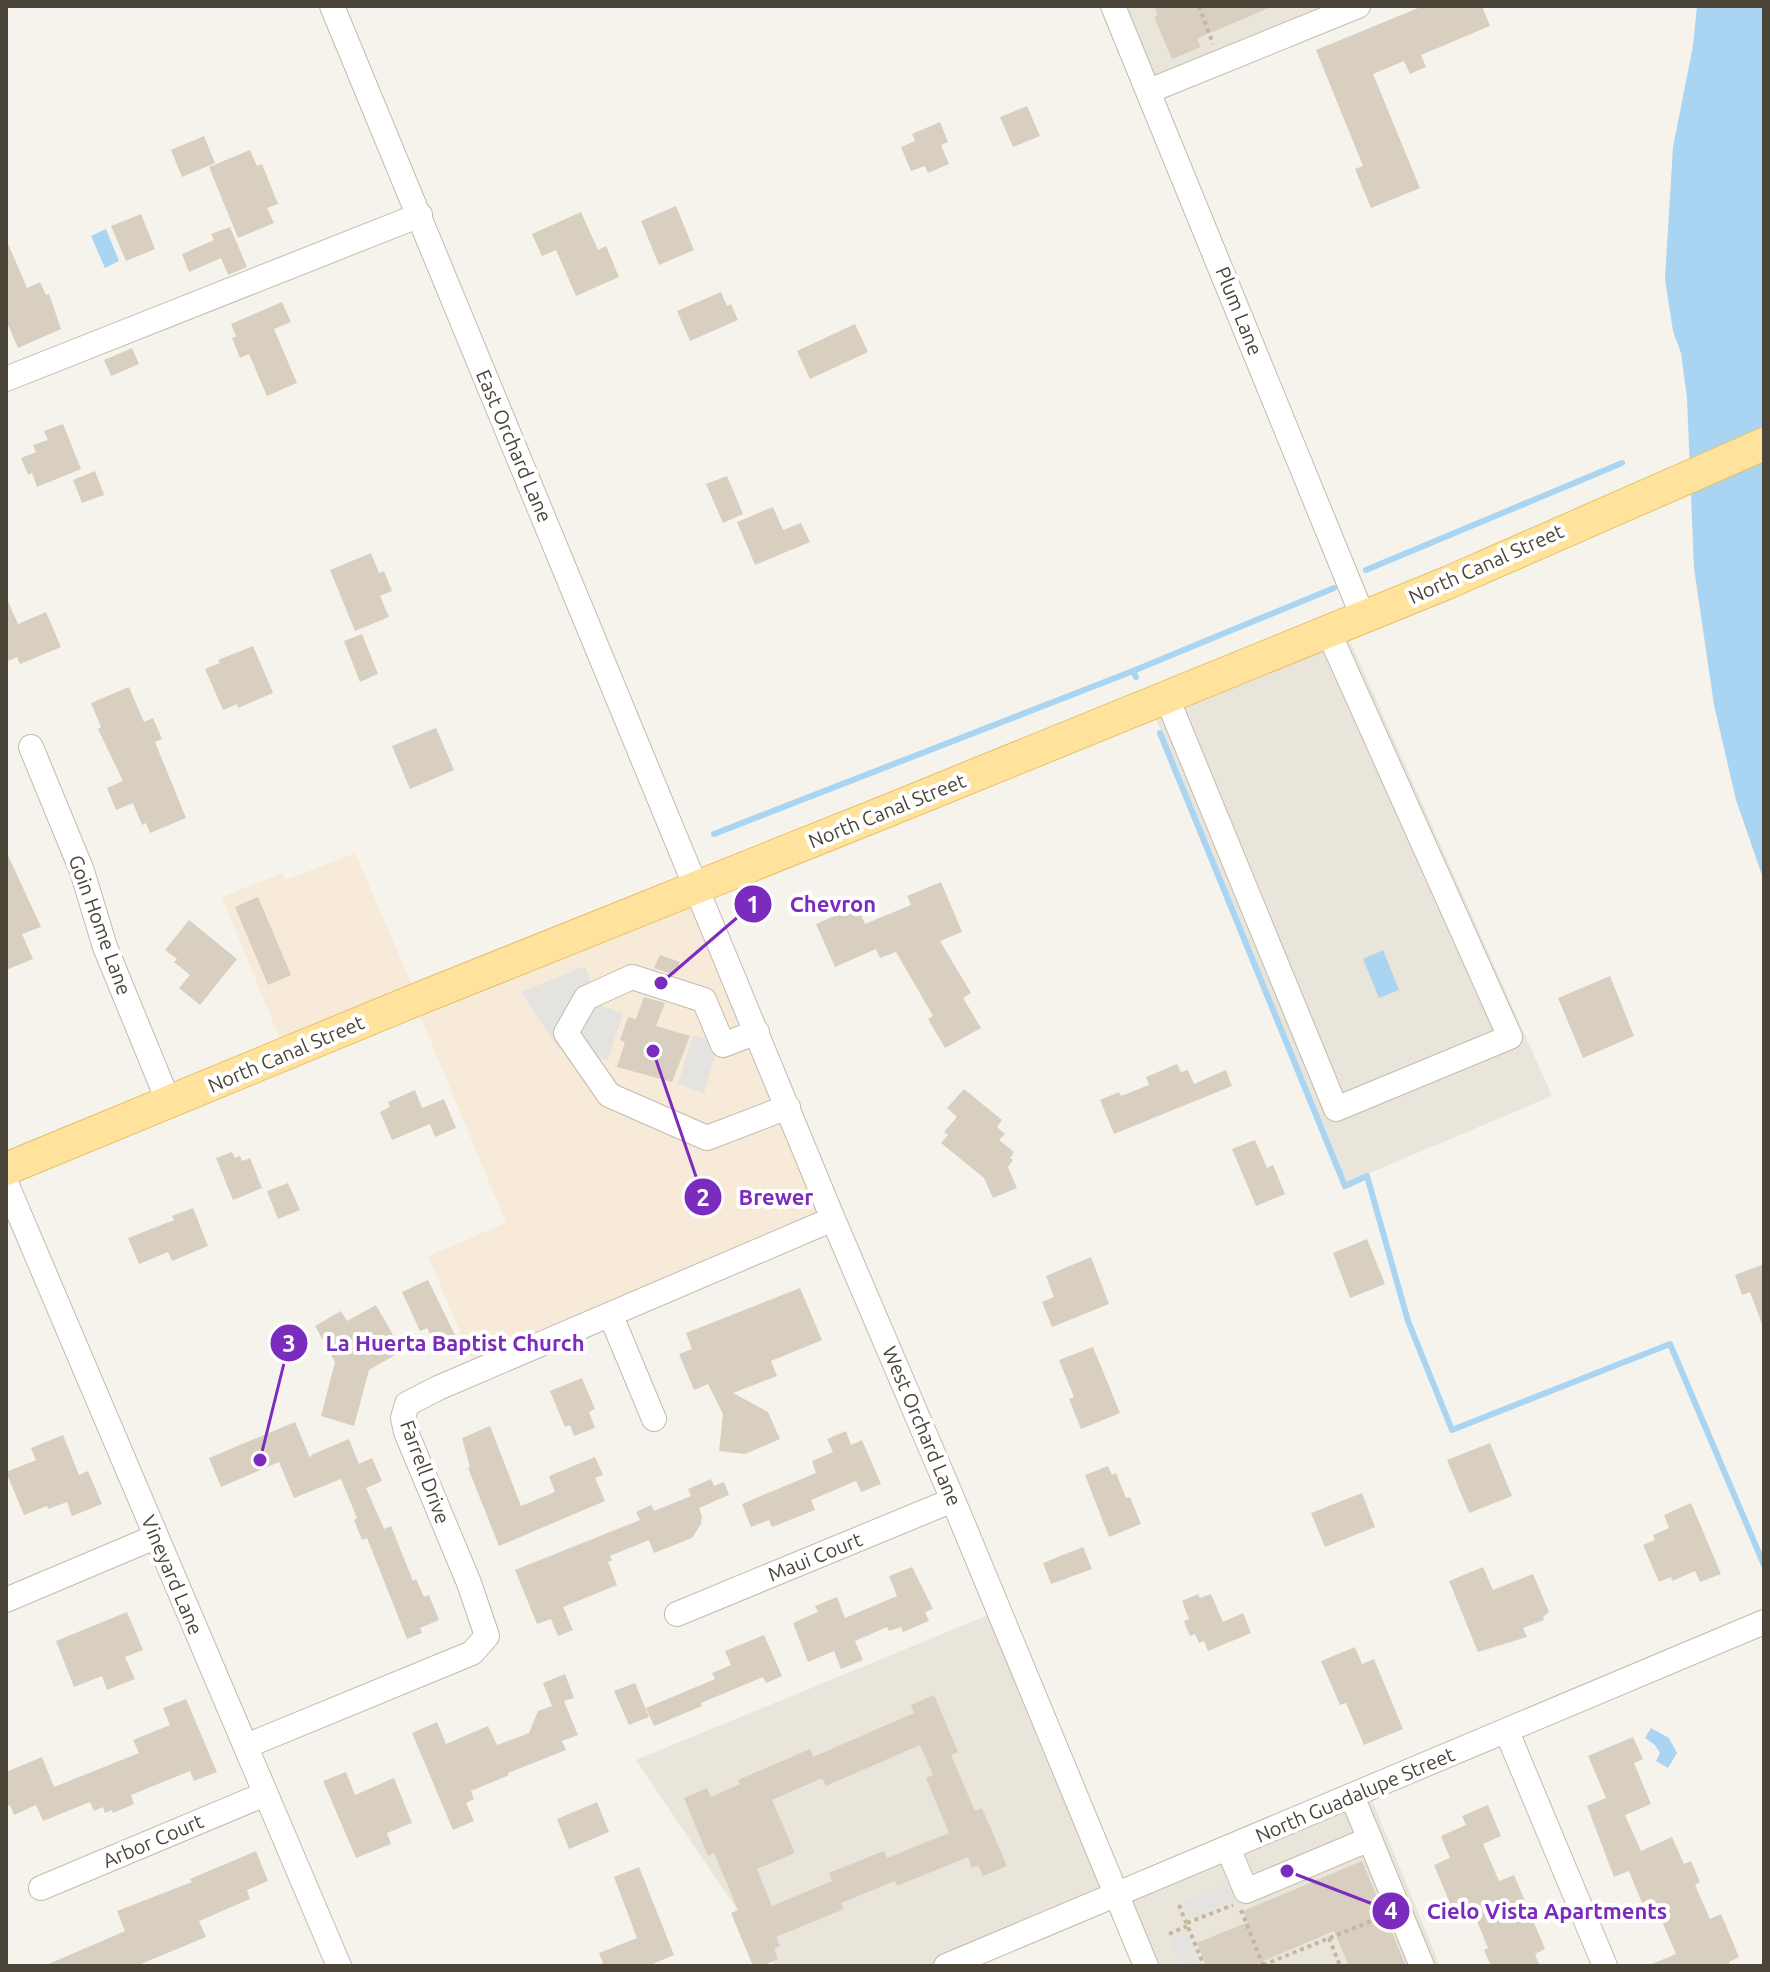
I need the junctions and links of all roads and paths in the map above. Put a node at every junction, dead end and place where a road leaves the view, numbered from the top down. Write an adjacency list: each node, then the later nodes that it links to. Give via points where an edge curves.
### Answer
1 (332, 6): 7 (street, East Orchard Lane)
2 (1113, 6): 6 (street, Plum Lane)
3 (1199, 6): 5 (path)
4 (1358, 6): 6 (street)
5 (1216, 50)
6 (1149, 91): 10 (street, Plum Lane)
7 (420, 215): 8 (street); 14 (street, East Orchard Lane)
8 (6, 379)
9 (1764, 444): 10 (main road, North Canal Street)
10 (1363, 617): 11 (main road, North Canal Street)
11 (1328, 631): 12 (main road, North Canal Street); 12 (street, via 1510,1037 1336,1109)
12 (1167, 698): 14 (main road, North Canal Street)
13 (31, 747): 16 (street, Goin Home Lane)
14 (696, 887): 15 (street, West Orchard Lane); 16 (main road, North Canal Street)
15 (757, 1032): 17 (street, West Orchard Lane); 17 (street, via 723,1045 704,1000 632,977 586,998 566,1033 609,1095 707,1138)
16 (169, 1103): 18 (main road, North Canal Street)
17 (788, 1107): 20 (street, West Orchard Lane)
18 (6, 1169)
19 (6, 1183): 24 (street, Vineyard Lane)
20 (833, 1219): 21 (street, Farrell Drive); 23 (street, West Orchard Lane)
21 (611, 1316): 22 (street); 29 (street, Farrell Drive, via 415,1398 404,1411 406,1432 485,1625 483,1641 472,1653)
22 (654, 1419)
23 (953, 1500): 26 (street, Maui Court); 35 (street, West Orchard Lane)
24 (155, 1537): 25 (street); 29 (street, Vineyard Lane)
25 (6, 1600)
26 (677, 1614)
27 (1764, 1622): 28 (street, North Guadalupe Street)
28 (1507, 1732): 31 (street, North Guadalupe Street); 48 (street)
29 (246, 1746): 30 (street, Vineyard Lane)
30 (265, 1794): 34 (street, Arbor Court); 41 (street, Vineyard Lane)
31 (1352, 1796): 32 (street); 33 (street, North Guadalupe Street)
32 (1370, 1839): 33 (street, via 1246,1891); 47 (street)
33 (1228, 1848): 35 (street, North Guadalupe Street)
34 (41, 1888)
35 (1116, 1894): 42 (street, North Guadalupe Street); 43 (street, West Orchard Lane)
36 (1179, 1905): 38 (path)
37 (1392, 1913): 40 (path)
38 (1187, 1925): 39 (path); 44 (path); 45 (path, via 1238,1903)
39 (1169, 1934)
40 (1329, 1938): 45 (path); 46 (path)
41 (339, 1966)
42 (946, 1966)
43 (1146, 1966)
44 (1204, 1966)
45 (1263, 1966)
46 (1340, 1966)
47 (1422, 1966)
48 (1605, 1966)

